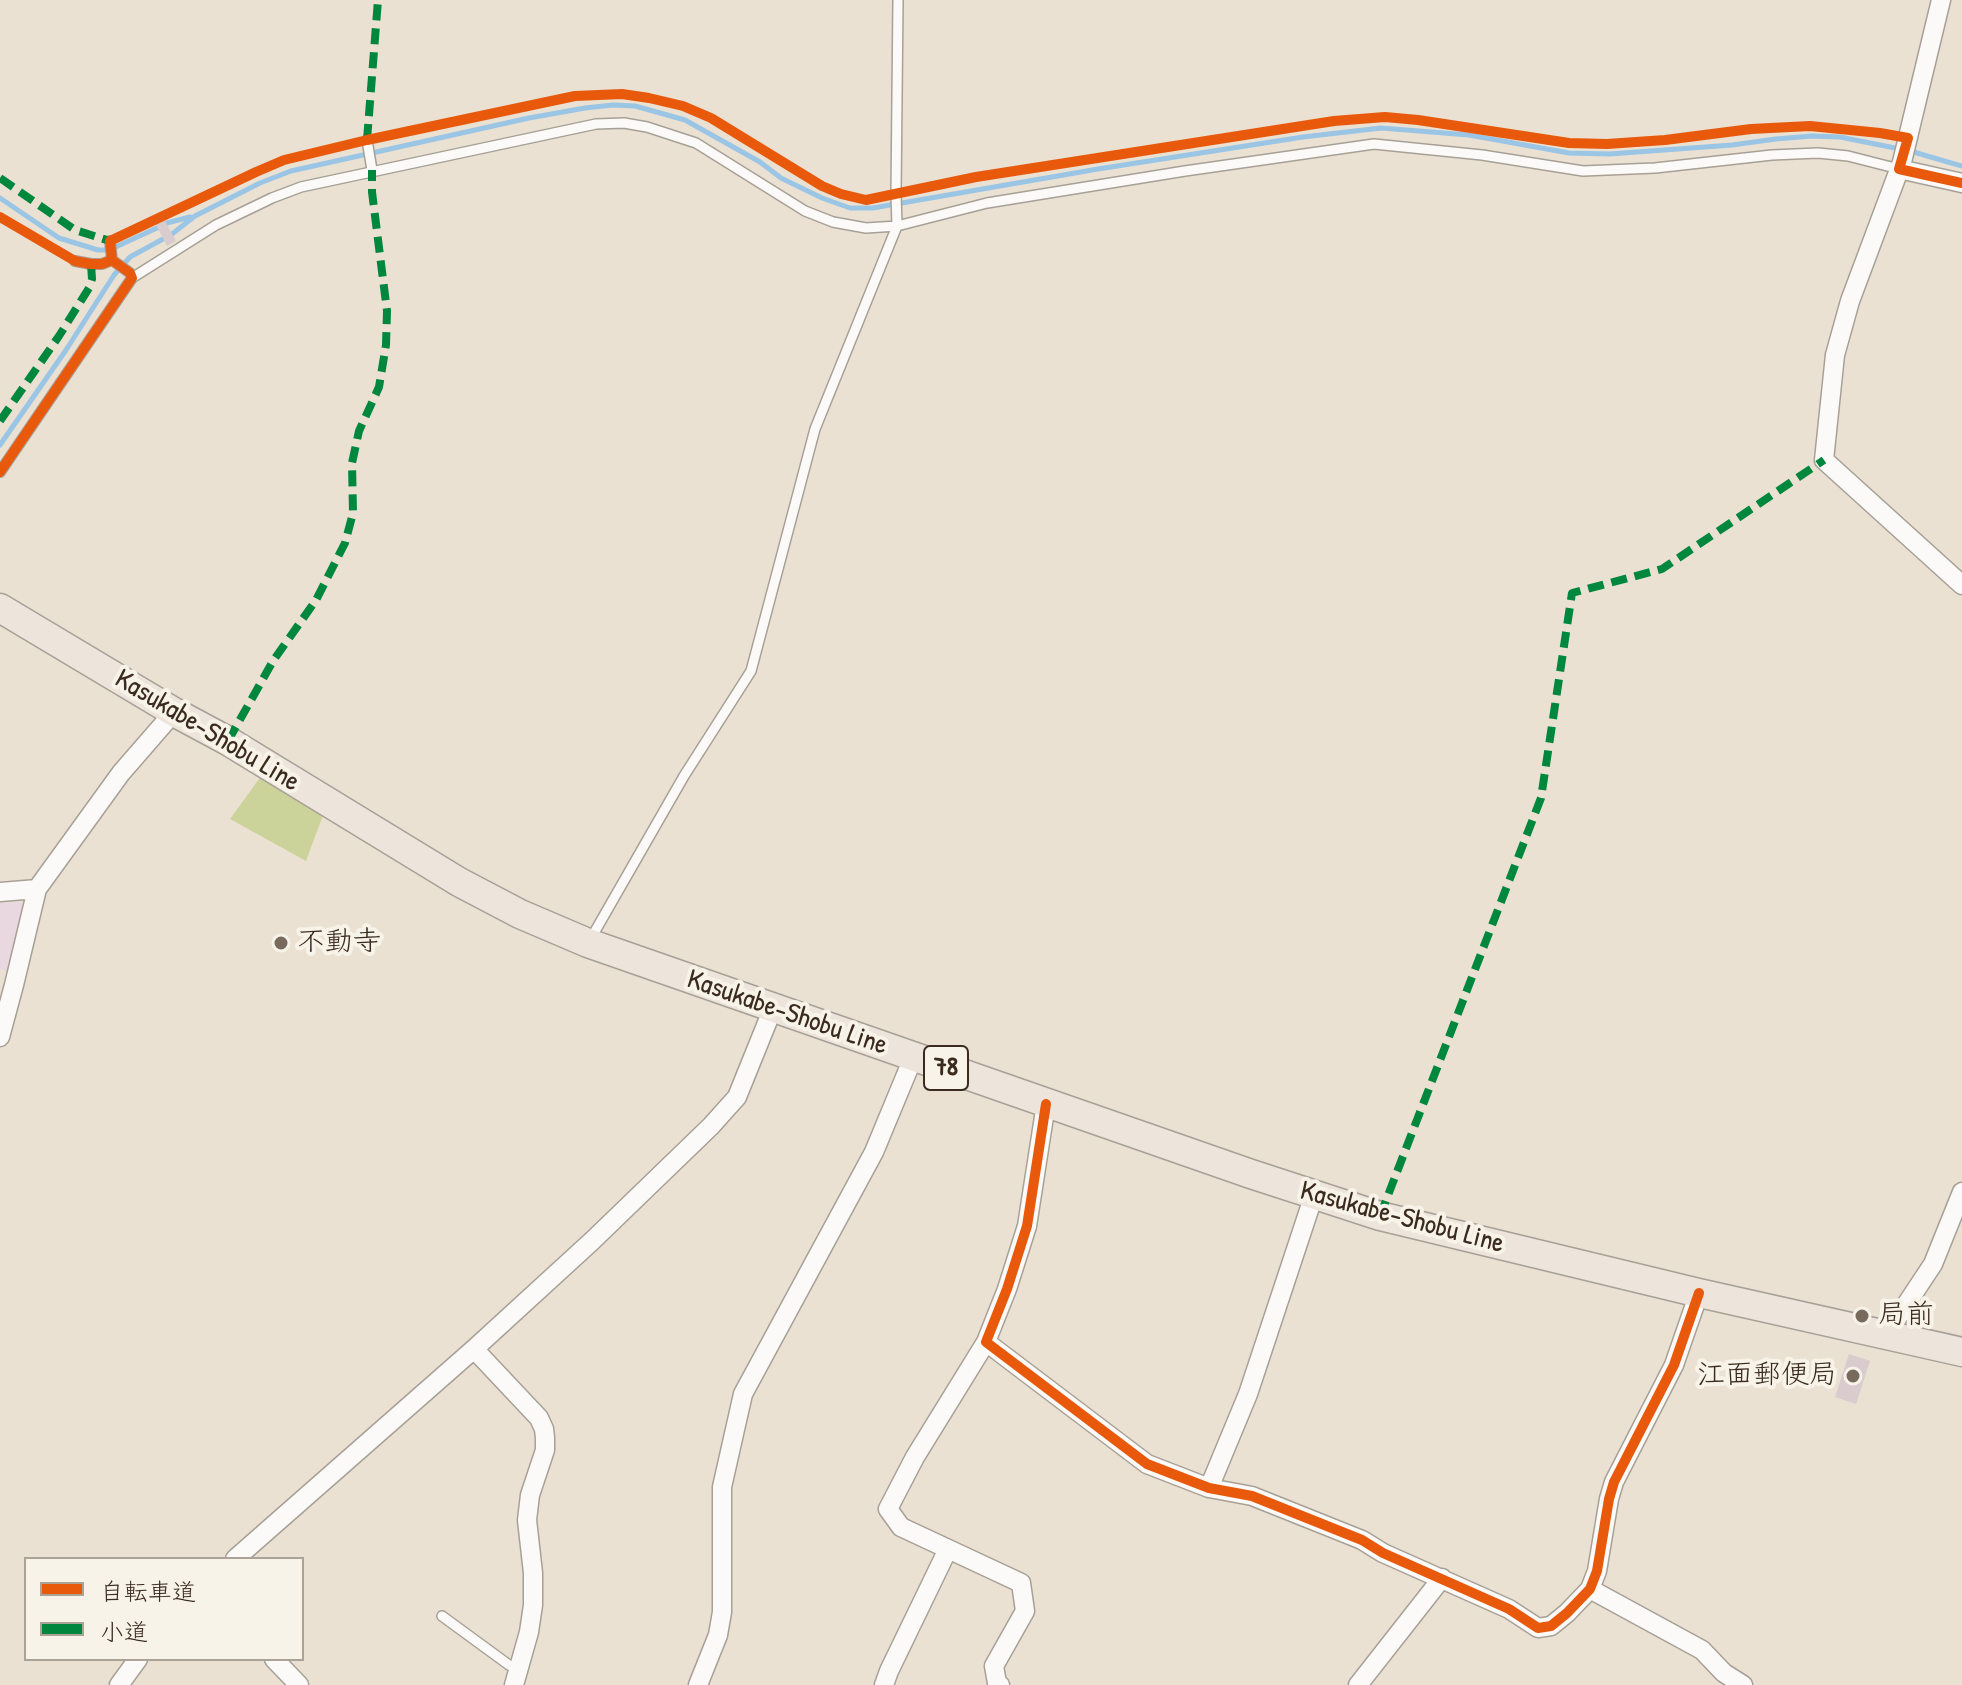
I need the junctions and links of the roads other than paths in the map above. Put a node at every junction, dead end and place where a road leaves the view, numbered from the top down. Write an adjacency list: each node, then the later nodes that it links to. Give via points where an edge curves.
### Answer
1 (898, 0): 7 (lane)
2 (1941, 0): 4 (street)
3 (367, 142): 5 (lane)
4 (1902, 158): 6 (street); 7 (lane, via 1818,153 1583,171 1374,144 987,203); 11 (street, via 1835,355 1824,460)
5 (372, 166): 7 (lane, via 624,123 696,143 819,217 855,226); 9 (lane, via 272,198)
6 (1962, 183)
7 (897, 222): 16 (lane, via 815,429 751,671)
8 (75, 261): 9 (lane, via 102,264 112,253)
9 (131, 276): 10 (lane)
10 (0, 472)
11 (1962, 585)
12 (0, 608): 13 (main road, Kasukabe-Shobu Line / 78)
13 (174, 712): 14 (street, via 121,773); 16 (main road, Kasukabe-Shobu Line / 78, via 459,882)
14 (37, 889): 15 (street); 18 (street)
15 (0, 892)
16 (588, 943): 17 (main road, Kasukabe-Shobu Line / 78)
17 (773, 1008): 19 (main road, Kasukabe-Shobu Line / 78); 26 (street, via 737,1097)
18 (0, 1037)
19 (913, 1058): 20 (main road, Kasukabe-Shobu Line / 78); 40 (street, via 874,1152 743,1394 722,1487 722,1612)
20 (1046, 1104): 22 (main road, Kasukabe-Shobu Line / 78); 25 (street, via 1027,1226)
21 (1962, 1192): 24 (street, via 1933,1264)
22 (1314, 1195): 23 (main road, Kasukabe-Shobu Line / 78, via 1380,1216); 28 (street, via 1248,1394)
23 (1699, 1293): 24 (main road, Kasukabe-Shobu Line / 78); 32 (street, via 1674,1365 1614,1482)
24 (1886, 1335): 27 (main road, Kasukabe-Shobu Line / 78)
25 (986, 1342): 28 (street, via 1147,1464); 29 (street, via 888,1509 901,1527)
26 (474, 1349): 30 (street); 36 (street, via 544,1429 545,1450 527,1520 533,1605)
27 (1962, 1352)
28 (1209, 1488): 31 (street, via 1252,1496)
29 (948, 1549): 41 (street); 42 (street, via 1021,1583 1025,1611 994,1666)
30 (237, 1557)
31 (1442, 1578): 32 (street, via 1538,1628 1551,1626); 43 (street)
32 (1590, 1589): 37 (street, via 1702,1650)
33 (442, 1616): 36 (lane, via 509,1665)
34 (137, 1661): 38 (street)
35 (276, 1661): 39 (street)
36 (516, 1677)
37 (1721, 1679): 44 (street)
38 (119, 1685)
39 (299, 1685)
40 (698, 1685)
41 (884, 1685)
42 (1000, 1685)
43 (1358, 1685)
44 (1743, 1685)

